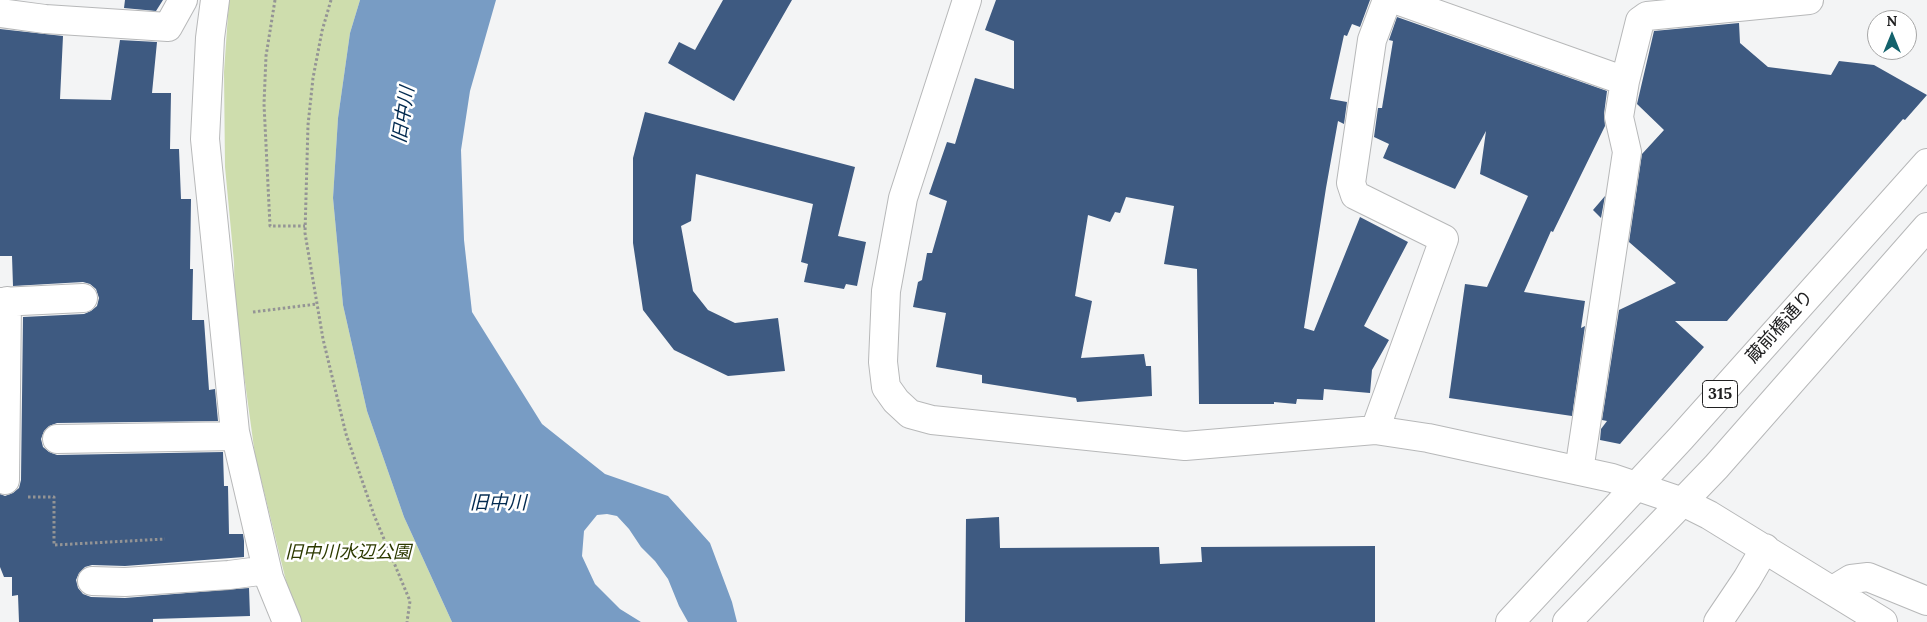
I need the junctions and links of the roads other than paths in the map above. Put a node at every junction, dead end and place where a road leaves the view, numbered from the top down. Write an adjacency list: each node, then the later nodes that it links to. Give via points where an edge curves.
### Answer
1 (183, 0): 7 (street, via 168,27 45,20)
2 (215, 0): 15 (street, via 205,139)
3 (967, 0): 14 (street, via 903,198 886,291 883,362 886,387 896,401 910,414 932,420 1185,446)
4 (1387, 0): 14 (street, via 1372,40 1351,182 1355,195 1444,239)
5 (1397, 0): 8 (street)
6 (1809, 0): 8 (street, via 1647,16 1640,21)
7 (0, 13)
8 (1625, 82): 17 (street, via 1619,117 1627,152)
9 (1927, 163): 19 (street, 蔵前橋通り / 315)
10 (1927, 227): 20 (street, 315)
11 (83, 298): 12 (street)
12 (4, 301): 13 (street)
13 (3, 398): 18 (street)
14 (1374, 430): 17 (street, via 1428,438)
15 (236, 436): 16 (street); 22 (street)
16 (57, 439)
17 (1579, 471): 19 (street)
18 (5, 480)
19 (1636, 487): 20 (street); 27 (street, 蔵前橋通り / 315)
20 (1683, 502): 21 (street); 28 (street, 315)
21 (1764, 548): 24 (street); 29 (street)
22 (267, 570): 23 (street, via 125,582); 26 (street)
23 (92, 581)
24 (1833, 590): 25 (street, via 1851,579 1868,577); 30 (street)
25 (1927, 600)
26 (287, 622)
27 (1510, 622)
28 (1567, 622)
29 (1718, 622)
30 (1883, 622)

